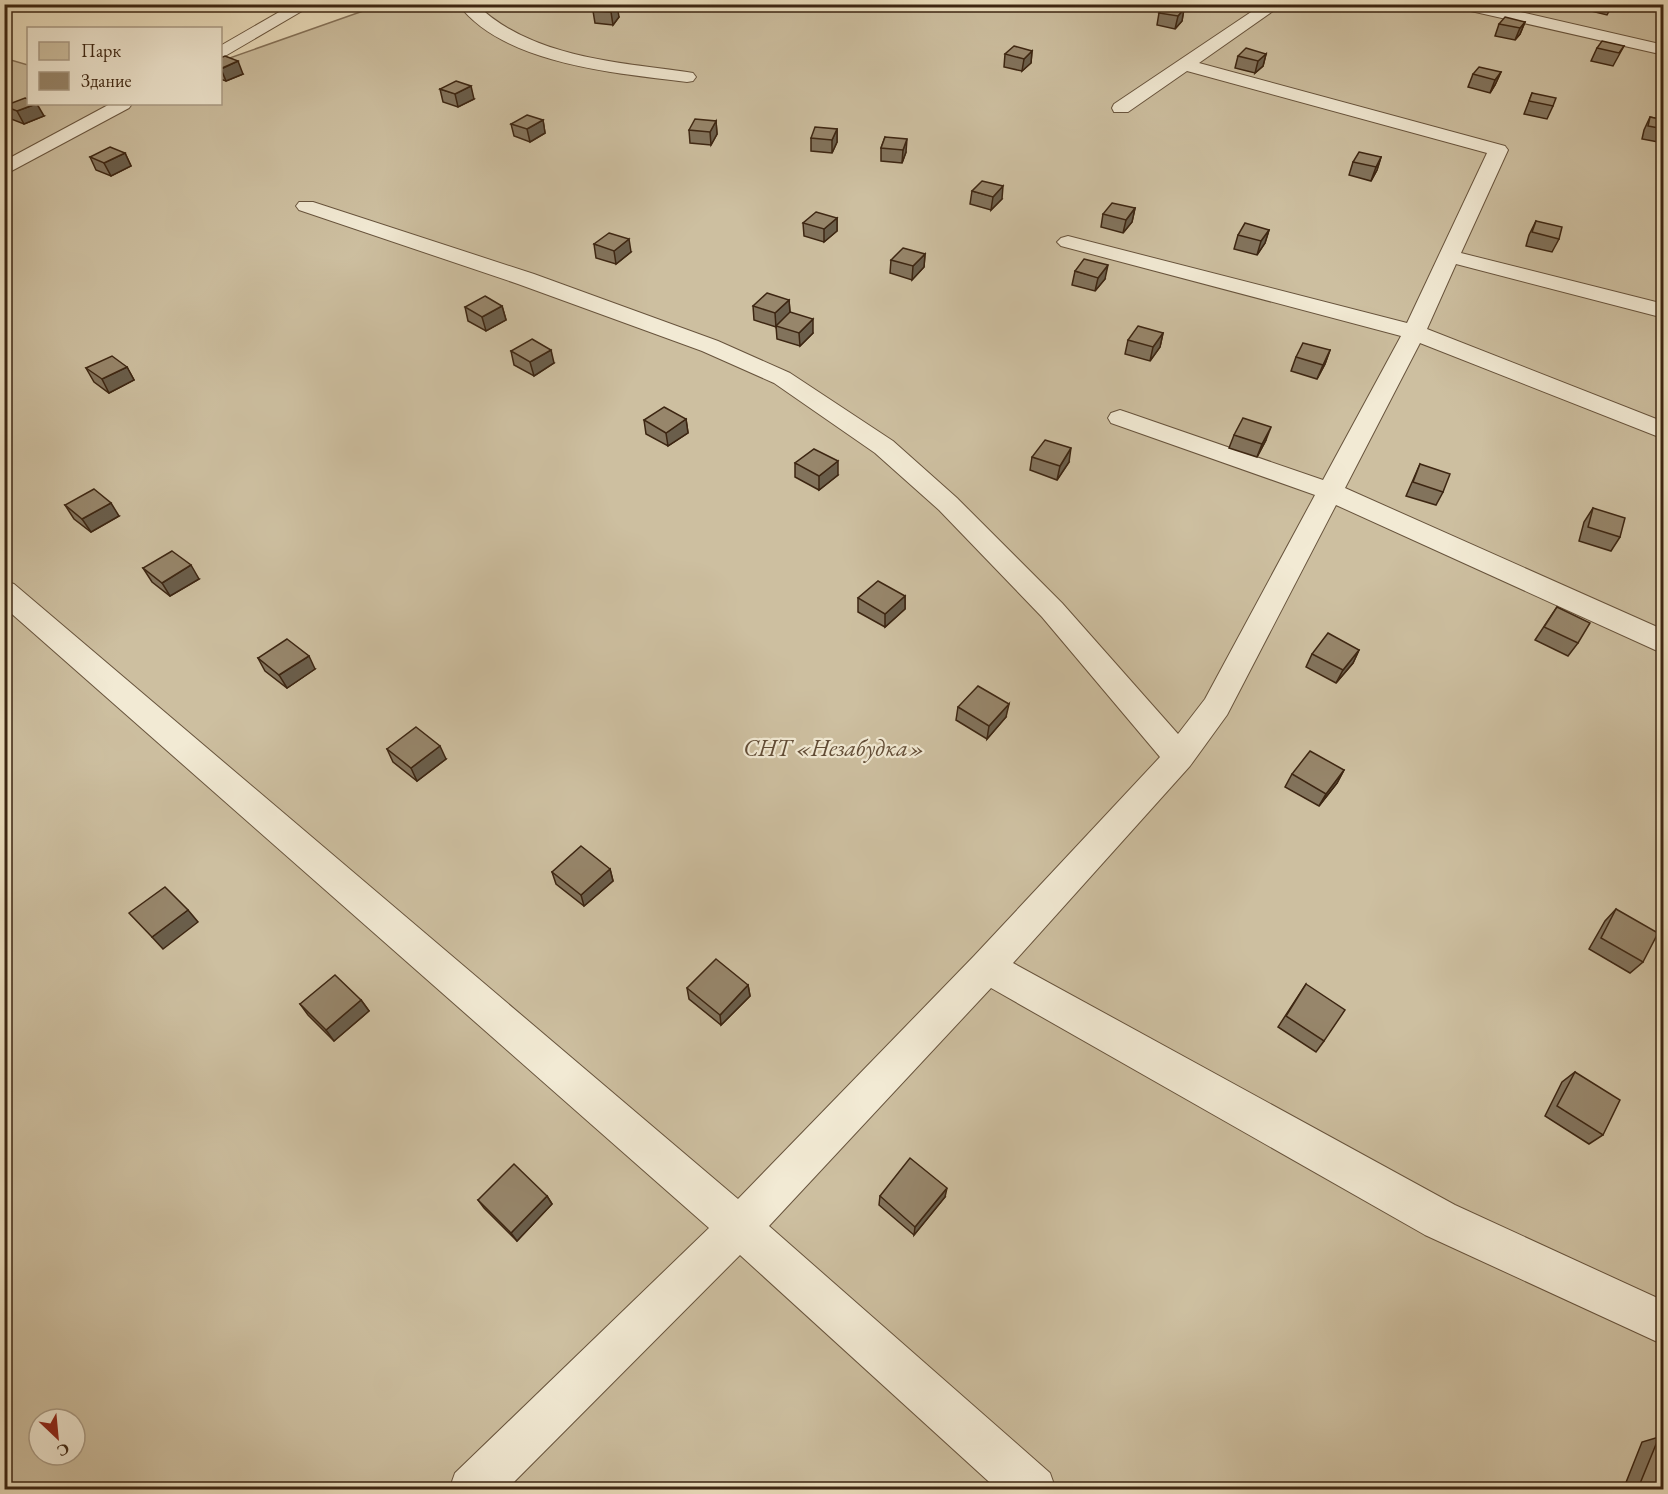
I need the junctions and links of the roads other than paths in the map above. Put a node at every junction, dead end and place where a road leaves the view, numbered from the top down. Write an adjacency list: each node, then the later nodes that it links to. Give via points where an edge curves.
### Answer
1 (306, 4): 8 (lane)
2 (466, 4): 10 (lane, via 510,38 549,52)
3 (1275, 4): 9 (lane)
4 (1462, 4): 6 (lane)
5 (1541, 4): 6 (lane)
6 (1525, 19): 7 (lane)
7 (1664, 50)
8 (222, 53)
9 (1185, 65): 12 (lane); 16 (lane, via 1498,150)
10 (687, 77)
11 (121, 105): 13 (lane)
12 (1121, 108)
13 (4, 169)
14 (306, 206): 24 (lane, via 537,283 710,346 783,378 884,447 948,504 1052,610)
15 (1068, 242): 18 (lane)
16 (1449, 256): 17 (lane); 18 (lane)
17 (1664, 311)
18 (1414, 332): 20 (lane); 21 (lane)
19 (1120, 418): 21 (lane)
20 (1664, 431)
21 (1329, 491): 23 (lane); 24 (lane, via 1216,707)
22 (4, 591): 26 (lane)
23 (1664, 643)
24 (1179, 757): 25 (lane)
25 (987, 967): 26 (lane); 27 (lane, via 1440,1220)
26 (739, 1227): 28 (lane); 29 (lane)
27 (1664, 1324)
28 (472, 1490)
29 (1033, 1490)

